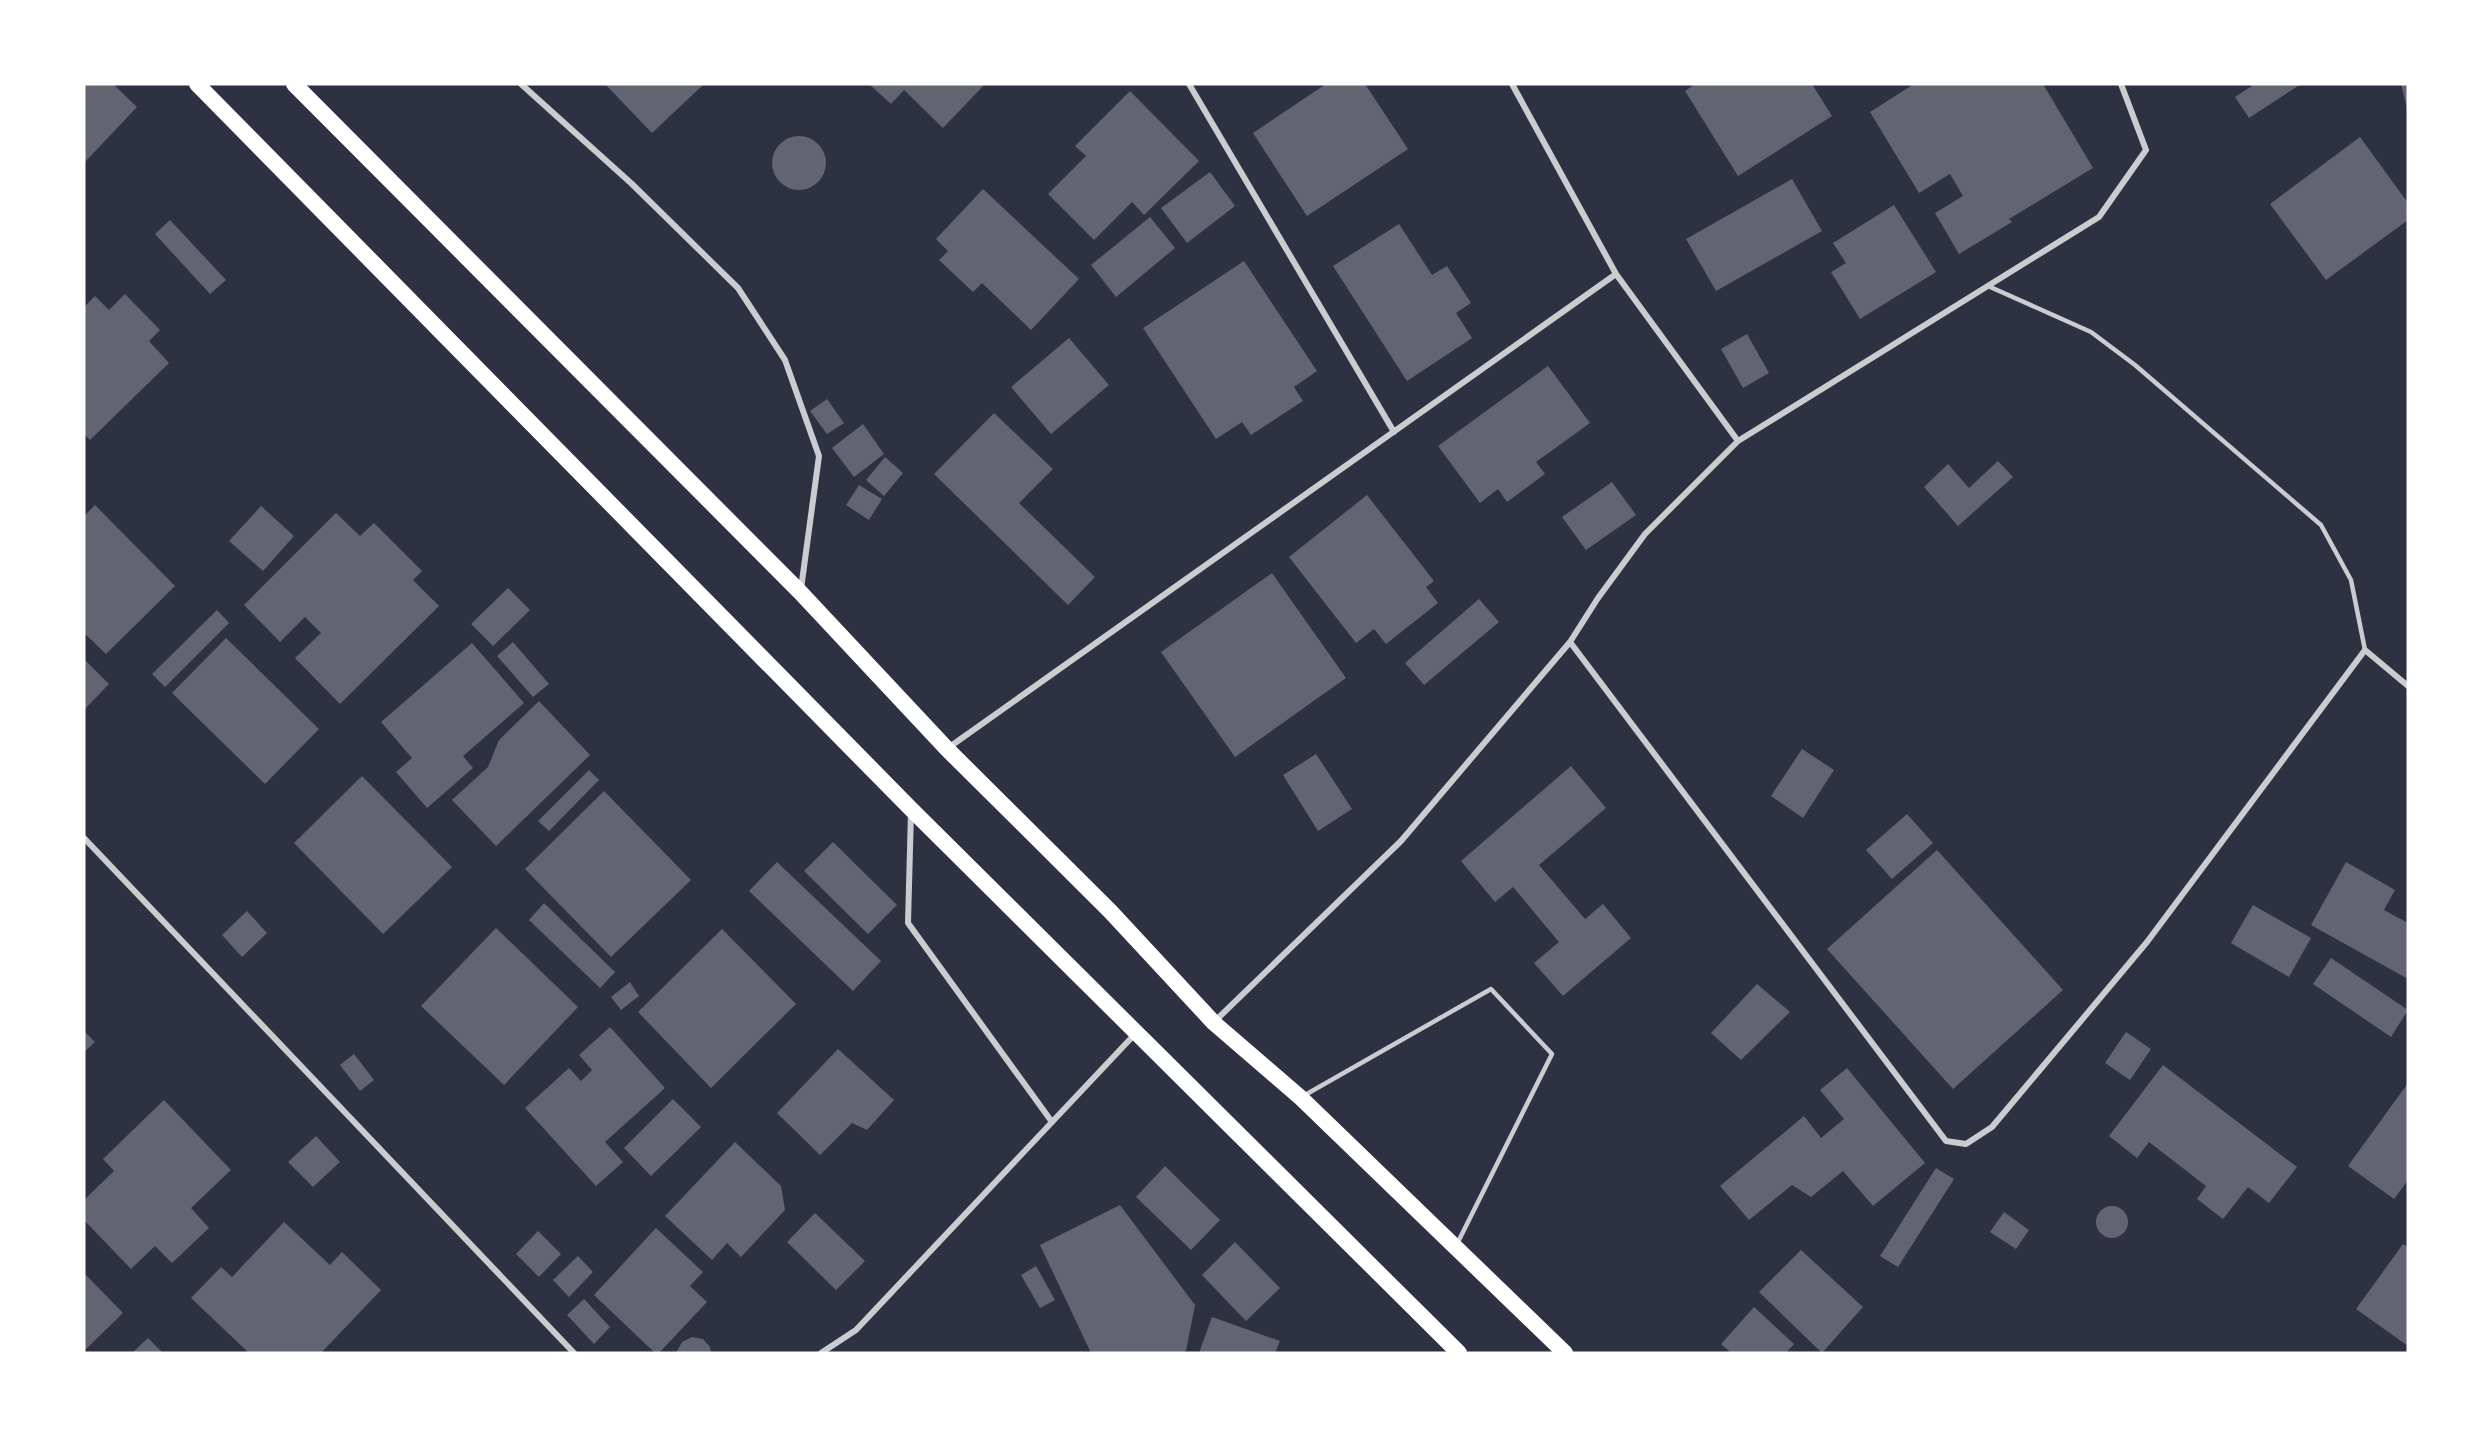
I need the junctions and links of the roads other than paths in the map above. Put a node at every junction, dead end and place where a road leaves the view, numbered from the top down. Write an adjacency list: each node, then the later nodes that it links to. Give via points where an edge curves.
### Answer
1 (197, 84): 16 (highway)
2 (294, 84): 11 (highway)
3 (521, 84): 11 (street, via 632,184 738,288 785,360 819,456)
4 (1189, 84): 9 (street)
5 (1512, 84): 7 (street)
6 (2121, 84): 8 (street, via 2146,150 2099,217)
7 (1616, 274): 9 (street); 10 (street)
8 (1988, 286): 10 (street); 13 (lane, via 2091,332 2135,365 2320,525 2352,580)
9 (1394, 432): 15 (street)
10 (1737, 441): 12 (street, via 1645,534)
11 (800, 592): 15 (highway)
12 (1570, 642): 13 (street, via 1946,1141 1966,1144 1992,1127 2147,942); 18 (street, via 1401,840)
13 (2365, 650): 14 (street)
14 (2408, 686)
15 (946, 749): 18 (highway, via 1110,910)
16 (911, 808): 19 (highway); 21 (street, via 908,923)
17 (84, 838): 23 (street)
18 (1214, 1023): 20 (highway)
19 (1136, 1033): 21 (street); 25 (highway)
20 (1301, 1098): 22 (highway); 22 (lane, via 1491,989 1552,1054)
21 (1052, 1122): 24 (street, via 856,1330)
22 (1455, 1247): 26 (highway)
23 (574, 1353)
24 (821, 1353)
25 (1459, 1353)
26 (1565, 1353)

